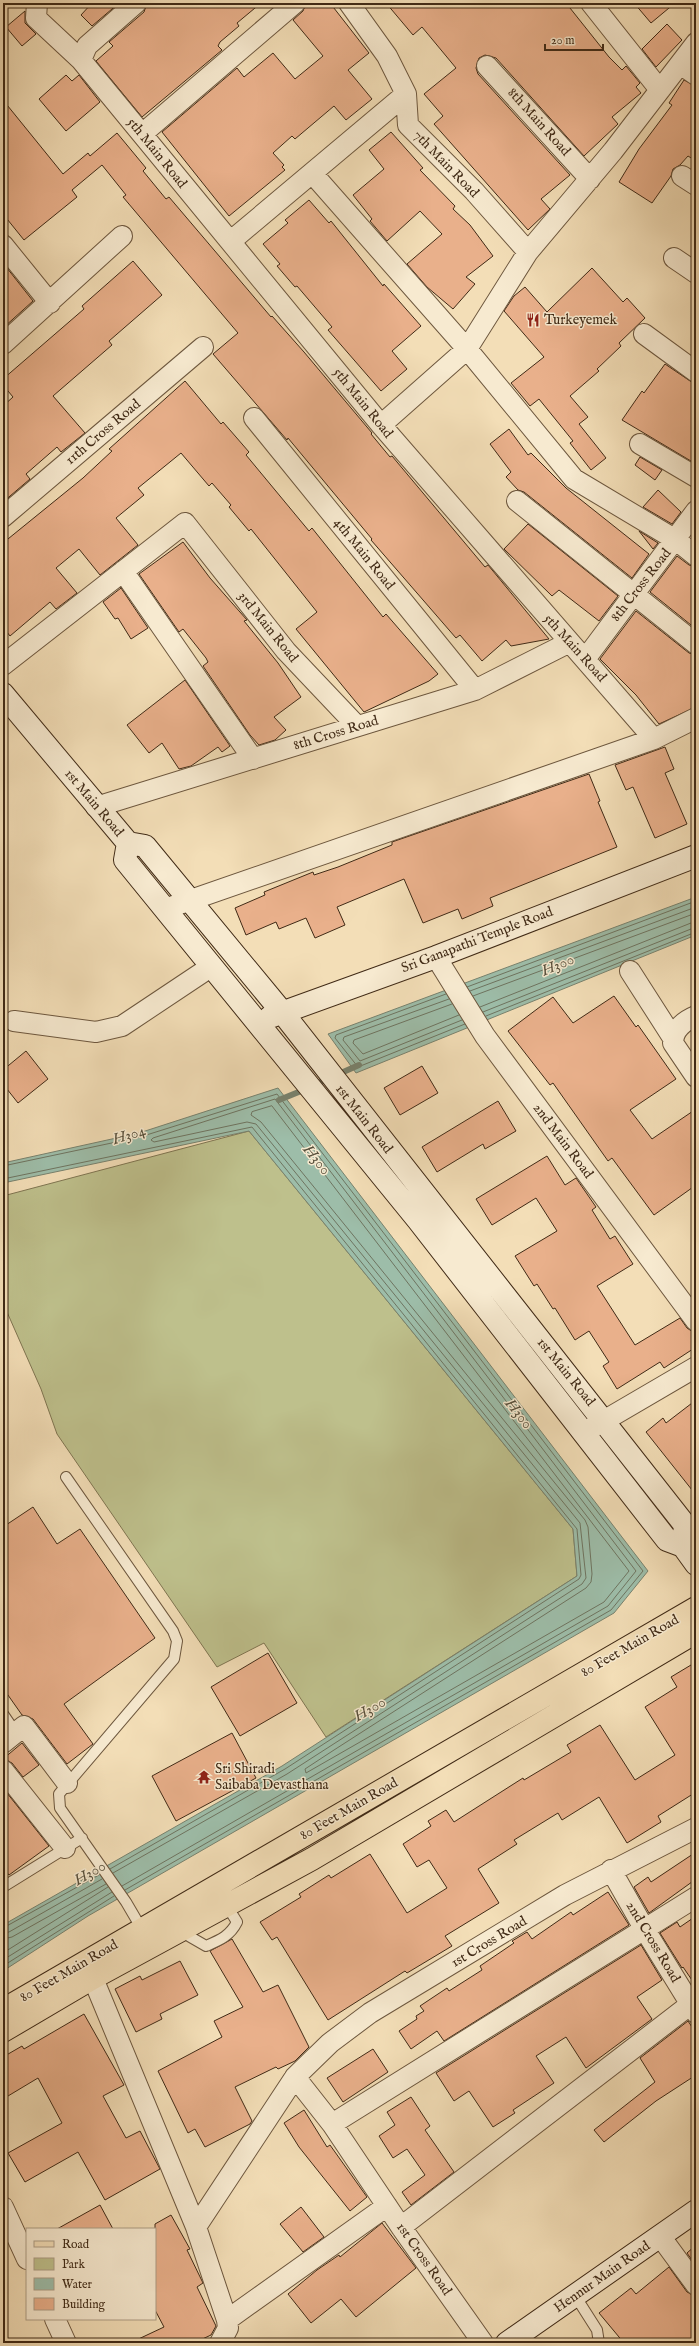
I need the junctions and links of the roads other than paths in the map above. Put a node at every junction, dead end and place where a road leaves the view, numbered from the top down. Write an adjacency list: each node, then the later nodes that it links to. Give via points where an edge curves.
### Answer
1 (37, 3): 7 (street, 5th Main Road, via 36,18)
2 (136, 3): 7 (street, via 87,46)
3 (295, 3): 13 (street)
4 (349, 3): 12 (street, 7th Main Road, via 387,56)
5 (591, 3): 11 (street)
6 (696, 43): 8 (street)
7 (81, 60): 13 (street, 5th Main Road)
8 (680, 64): 10 (street); 11 (street)
9 (487, 66): 15 (street, 8th Main Road)
10 (696, 75)
11 (660, 90): 15 (street)
12 (406, 94): 14 (street); 19 (street, 7th Main Road, via 408,125 474,191)
13 (142, 134): 17 (street, 5th Main Road)
14 (312, 173): 17 (street); 26 (street)
15 (590, 179): 19 (street)
16 (122, 236): 22 (street)
17 (231, 241): 29 (street, 5th Main Road)
18 (3, 245): 22 (street)
19 (528, 252): 26 (street)
20 (674, 258): 21 (street)
21 (696, 273)
22 (50, 303): 24 (street)
23 (644, 334): 27 (street)
24 (3, 344)
25 (203, 347): 34 (street, 11th Cross Road)
26 (467, 349): 29 (street); 35 (street, via 574,478)
27 (696, 372)
28 (254, 418): 43 (street, 4th Main Road)
29 (381, 425): 39 (street, 5th Main Road)
30 (640, 444): 31 (street)
31 (696, 477)
32 (517, 501): 38 (street)
33 (696, 511): 35 (street, 8th Cross Road)
34 (3, 517)
35 (676, 540): 36 (street); 38 (street, 8th Cross Road)
36 (696, 556)
37 (123, 571): 42 (street); 46 (street, 3rd Main Road, via 185,523 286,651); 48 (street)
38 (633, 595): 40 (street); 41 (street, 8th Cross Road)
39 (568, 643): 41 (street, 5th Main Road); 43 (street, 8th Cross Road)
40 (696, 644)
41 (586, 658): 47 (street, 5th Main Road)
42 (3, 665)
43 (475, 690): 46 (street, 8th Cross Road)
44 (3, 694): 49 (street, 1st Main Road)
45 (696, 718): 47 (street)
46 (357, 726): 48 (street, 8th Cross Road)
47 (654, 739): 52 (street)
48 (253, 759): 49 (street, 8th Cross Road)
49 (96, 807): 50 (street, 1st Main Road)
50 (128, 843): 52 (street, 1st Main Road, via 146,846); 53 (street, via 125,860)
51 (696, 856): 54 (street, Sri Ganapathi Temple Road)
52 (188, 899): 53 (street); 57 (street, 1st Main Road)
53 (165, 909): 55 (street)
54 (436, 957): 57 (street, Sri Ganapathi Temple Road); 63 (street, 2nd Main Road, via 485,1036)
55 (212, 966): 59 (street, via 122,1026 109,1030 96,1032); 60 (street)
56 (630, 971): 61 (street)
57 (282, 1012): 60 (street, Sri Ganapathi Temple Road); 65 (street, 1st Main Road)
58 (691, 1018): 61 (street)
59 (14, 1021)
60 (258, 1023): 66 (street, via 418,1220)
61 (673, 1038): 62 (street, via 673,1044)
62 (696, 1077)
63 (696, 1321)
64 (696, 1367): 65 (street)
65 (604, 1420): 66 (street); 68 (street, 1st Main Road, via 685,1525)
66 (583, 1433): 68 (street, via 667,1540)
67 (66, 1477): 75 (lane, via 173,1631 177,1642 174,1659)
68 (683, 1546): 69 (street)
69 (696, 1564)
70 (696, 1608): 83 (main road, 80 Feet Main Road)
71 (696, 1632): 83 (main road, 80 Feet Main Road, via 326,1851 180,1931)
72 (3, 1714): 73 (lane)
73 (9, 1738): 75 (street, via 24,1726)
74 (3, 1770): 78 (street)
75 (67, 1783): 77 (lane, via 59,1794 60,1808)
76 (696, 1828): 79 (street, 1st Cross Road)
77 (82, 1838): 78 (lane); 83 (lane, via 126,1902)
78 (65, 1848): 80 (lane)
79 (611, 1870): 82 (street, 2nd Cross Road); 88 (street, 1st Cross Road, via 370,2013 330,2043)
80 (3, 1887)
81 (696, 1897): 82 (street)
82 (645, 1930): 85 (street, 2nd Cross Road); 89 (street)
83 (147, 1938): 84 (main road, 80 Feet Main Road)
84 (90, 1970): 86 (main road, 80 Feet Main Road); 87 (main road, 80 Feet Main Road); 93 (street)
85 (692, 1999): 94 (street)
86 (3, 2010)
87 (3, 2031)
88 (295, 2077): 89 (street, 1st Cross Road); 93 (street, 1st Cross Road)
89 (332, 2124): 90 (street, 1st Cross Road)
90 (387, 2206): 94 (street, 1st Cross Road); 100 (street)
91 (3, 2207): 96 (street)
92 (696, 2211): 95 (street, Hennur Main Road)
93 (196, 2227): 100 (street)
94 (401, 2227): 103 (street, 1st Cross Road)
95 (660, 2236): 97 (street); 98 (street, Hennur Main Road)
96 (26, 2257)
97 (696, 2285)
98 (576, 2297): 104 (street, Hennur Main Road); 105 (lane, via 597,2330)
99 (55, 2320): 101 (street)
100 (227, 2320): 102 (street, via 228,2328)
101 (66, 2343)
102 (220, 2343)
103 (483, 2343)
104 (507, 2343)
105 (599, 2343)

